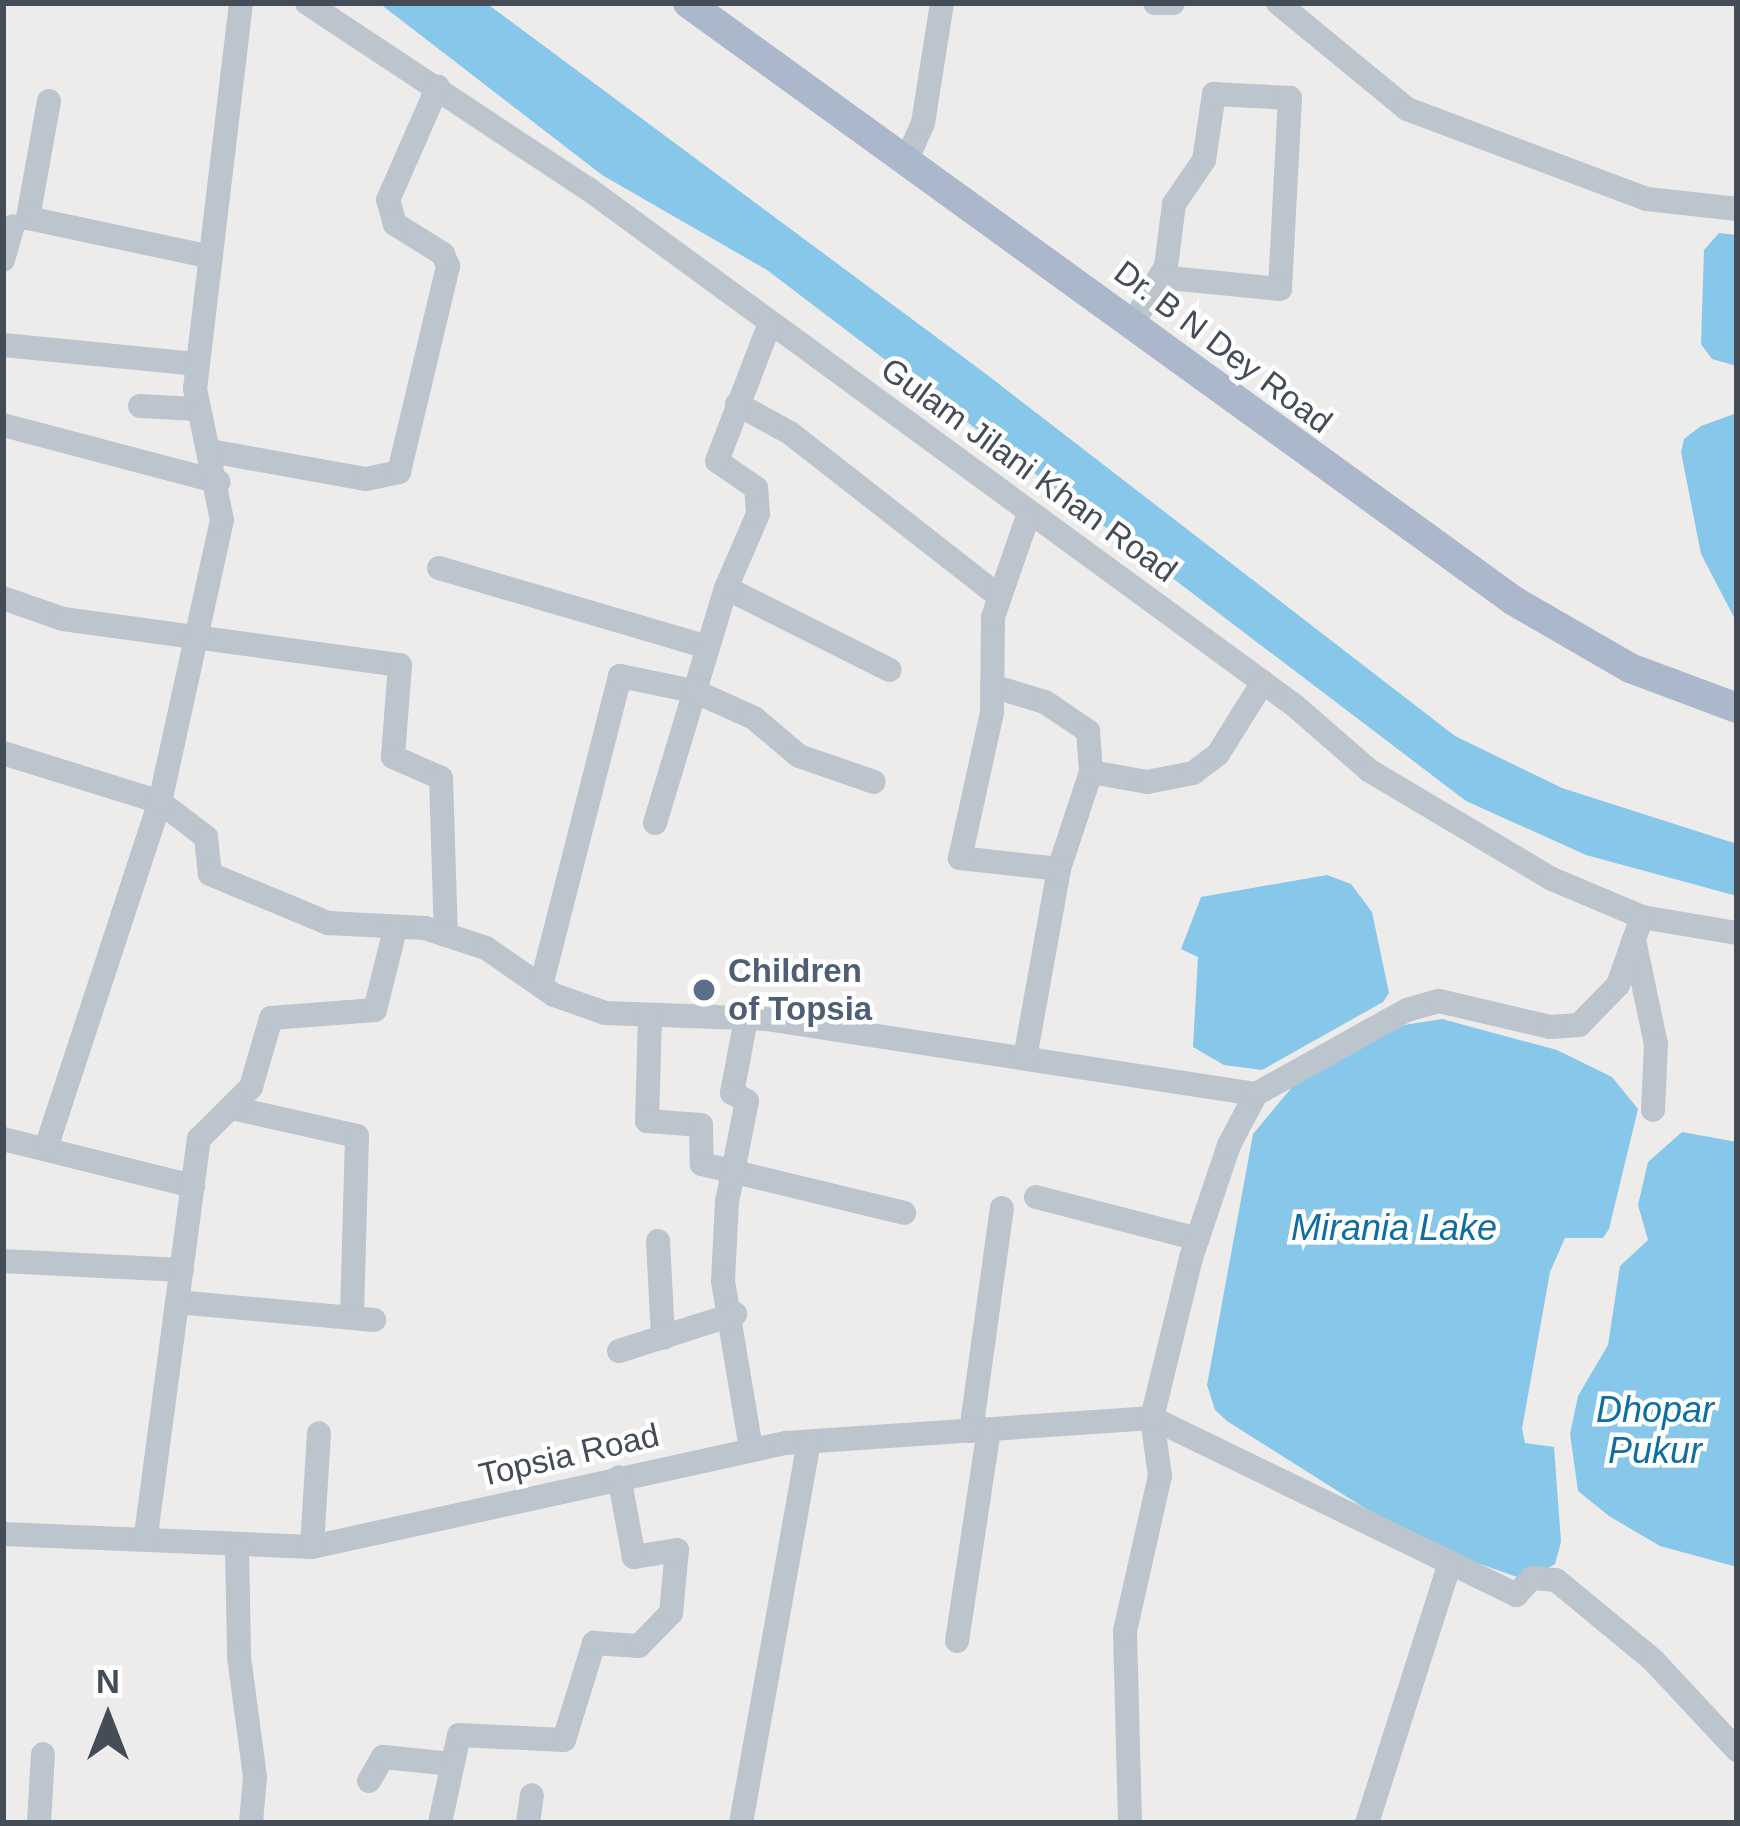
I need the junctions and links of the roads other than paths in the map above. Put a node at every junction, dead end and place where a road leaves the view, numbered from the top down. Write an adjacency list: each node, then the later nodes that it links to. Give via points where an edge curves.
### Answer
1 (241, 3): 13 (street)
2 (307, 3): 8 (street, Gulam Jilani Khan Road)
3 (688, 3): 10 (main road, Dr. B N Dey Road)
4 (942, 3): 10 (street, via 923,123)
5 (1155, 3): 6 (street)
6 (1173, 3)
7 (1278, 3): 11 (street, via 1407,109 1647,199)
8 (438, 86): 16 (street, Gulam Jilani Khan Road); 24 (street, via 388,200 395,224 443,254 448,266 400,472 366,478)
9 (49, 101): 13 (street, via 28,218)
10 (908, 158): 17 (main road, Dr. B N Dey Road)
11 (1737, 209)
12 (14, 226): 14 (street)
13 (211, 256): 19 (street)
14 (3, 260)
15 (1160, 277): 15 (street, via 1174,204 1204,160 1214,94 1290,98 1280,289); 17 (street)
16 (770, 322): 20 (street); 26 (street, Gulam Jilani Khan Road)
17 (1132, 325): 37 (main road, Dr. B N Dey Road, via 1514,601 1630,668)
18 (3, 345): 19 (street)
19 (198, 364): 22 (street)
20 (737, 404): 28 (street, via 717,460 756,488 759,500); 29 (street, via 790,433)
21 (140, 406): 22 (street)
22 (196, 409): 24 (street)
23 (3, 425): 25 (street)
24 (210, 451): 25 (street)
25 (219, 482): 31 (street, via 222,520)
26 (1028, 516): 29 (street); 34 (street, Gulam Jilani Khan Road)
27 (440, 568): 32 (street)
28 (726, 588): 32 (street); 33 (street)
29 (999, 596): 35 (street)
30 (3, 598): 31 (street, via 63,619)
31 (202, 636): 41 (street); 47 (street, via 400,665 393,757 400,767 441,778)
32 (708, 647): 36 (street)
33 (890, 670)
34 (1262, 682): 39 (street, via 1218,754 1193,773 1147,782); 44 (street, Gulam Jilani Khan Road, via 1370,771)
35 (992, 686): 39 (street, via 1045,702 1088,731); 43 (street, via 960,858)
36 (694, 691): 40 (street, via 754,718 799,756); 42 (street); 48 (street, via 620,676)
37 (1737, 709)
38 (3, 753): 41 (street)
39 (1091, 772): 43 (street)
40 (874, 782)
41 (160, 802): 45 (street, via 206,837 210,874 328,922); 56 (street)
42 (655, 824)
43 (1059, 868): 51 (street)
44 (1638, 928): 46 (street, Gulam Jilani Khan Road); 52 (street, via 1618,985 1579,1025 1550,1028 1438,1001 1407,1010); 54 (street, via 1656,1044)
45 (395, 930): 47 (street); 53 (street, via 375,1010 271,1018 251,1087)
46 (1737, 933)
47 (446, 935): 48 (street, via 486,948)
48 (541, 986): 49 (street, via 605,1013)
49 (650, 1016): 50 (street); 57 (street, via 647,1121 701,1125 701,1164)
50 (746, 1019): 51 (street); 57 (street, via 732,1093 747,1101)
51 (1025, 1058): 52 (street)
52 (1256, 1094): 62 (street, via 1229,1144)
53 (232, 1108): 58 (street, via 203,1131); 66 (street, via 357,1136 363,1319)
54 (1653, 1110)
55 (3, 1139): 56 (street)
56 (46, 1148): 58 (street)
57 (735, 1167): 61 (street); 67 (street, via 723,1281)
58 (193, 1186): 65 (street)
59 (1036, 1197): 62 (street)
60 (1002, 1208): 71 (street)
61 (904, 1213)
62 (1198, 1239): 70 (street)
63 (658, 1241): 68 (street)
64 (3, 1262): 65 (street)
65 (182, 1270): 66 (street)
66 (177, 1302): 77 (street)
67 (734, 1314): 68 (street); 74 (street)
68 (663, 1338): 69 (street)
69 (619, 1352)
70 (1152, 1418): 71 (street, Topsia Road); 80 (street); 92 (street, via 1160,1476 1125,1631)
71 (980, 1431): 73 (street, Topsia Road); 81 (street)
72 (319, 1433): 78 (street)
73 (809, 1442): 74 (street, Topsia Road); 91 (street)
74 (751, 1449): 75 (street, Topsia Road)
75 (619, 1477): 78 (street, Topsia Road); 84 (street, via 634,1557 677,1550 671,1613 639,1646 594,1643 564,1740 459,1735)
76 (3, 1534): 77 (street, Topsia Road)
77 (146, 1534): 79 (street, Topsia Road)
78 (312, 1547): 79 (street, Topsia Road)
79 (237, 1548): 88 (street, via 239,1657 255,1777)
80 (1450, 1563): 82 (street, via 1516,1594 1532,1578 1556,1580 1652,1659); 93 (street)
81 (957, 1641)
82 (1737, 1750)
83 (43, 1754): 87 (street)
84 (452, 1764): 85 (street, via 383,1757); 89 (street)
85 (369, 1781)
86 (532, 1795): 90 (street)
87 (39, 1823)
88 (251, 1823)
89 (440, 1823)
90 (528, 1823)
91 (740, 1823)
92 (1130, 1823)
93 (1367, 1823)

